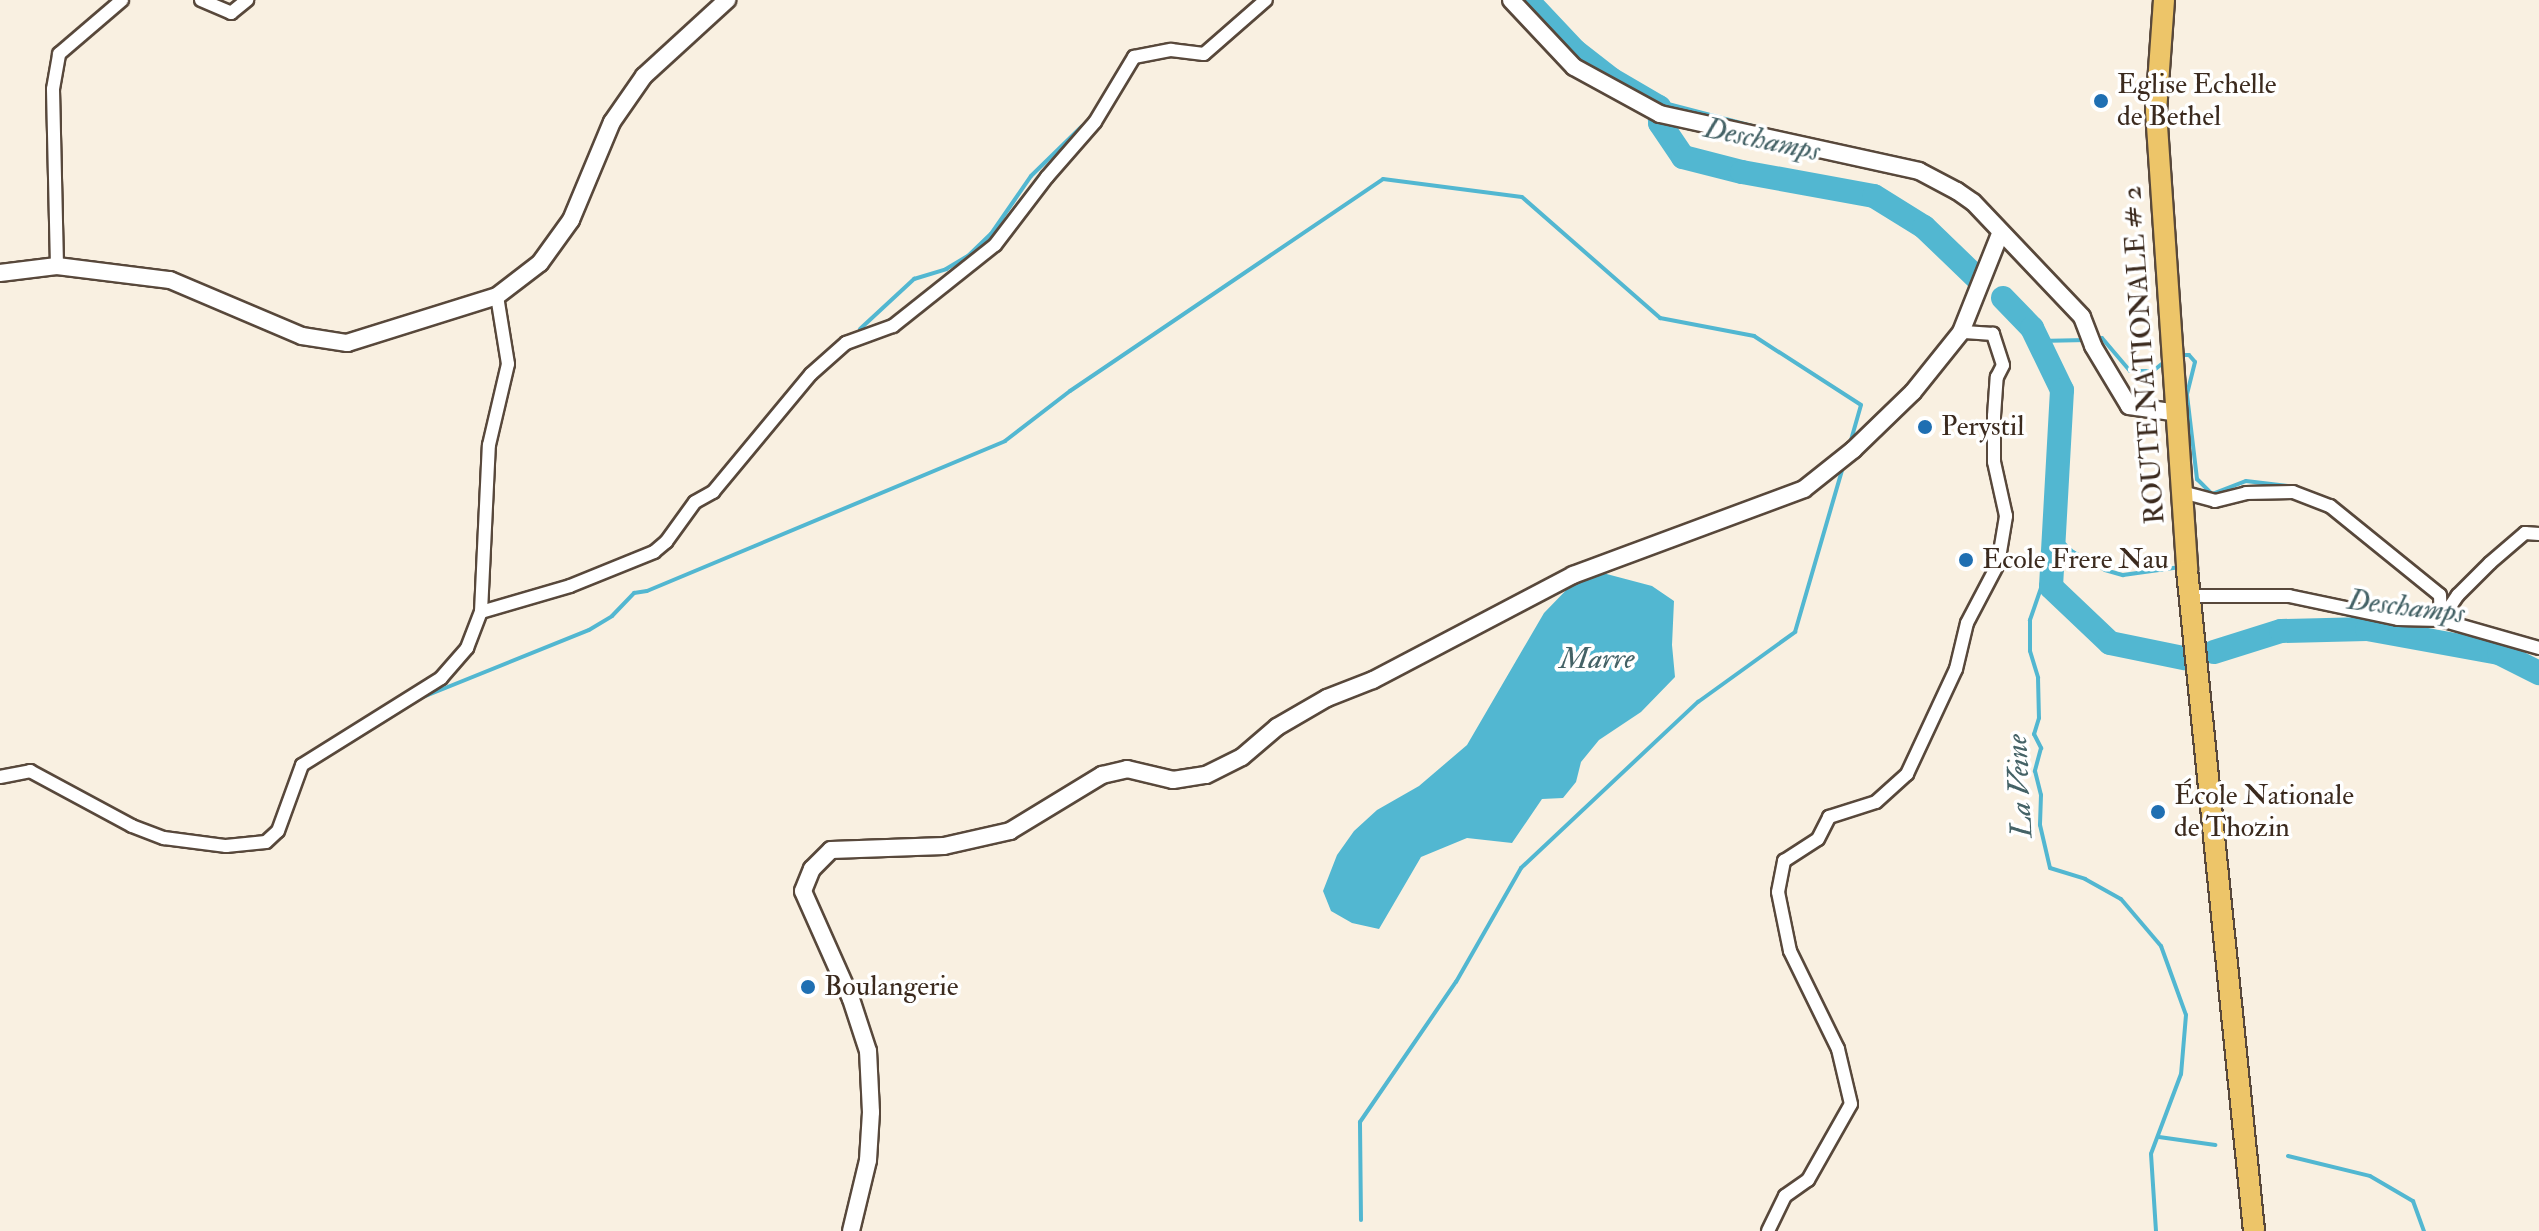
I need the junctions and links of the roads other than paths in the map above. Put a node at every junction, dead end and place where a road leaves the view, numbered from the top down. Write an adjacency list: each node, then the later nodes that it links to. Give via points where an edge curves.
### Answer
1 (122, 0): 9 (street, via 59,54 53,89)
2 (201, 0): 3 (street, via 231,13)
3 (247, 0)
4 (727, 0): 11 (street, via 644,76 612,122 571,220 540,263)
5 (1266, 0): 17 (street, via 1204,54 1171,50 1134,57 1095,122 995,245 893,326 846,343 811,374 713,492 695,502 654,552 570,586)
6 (1511, 0): 8 (street, via 1574,67 1660,114 1919,171 1973,202)
7 (2164, 0): 13 (main road, ROUTE NATIONALE # 2, via 2156,111)
8 (2000, 234): 12 (street); 13 (street, via 2086,326 2129,406)
9 (57, 266): 10 (street); 11 (street, via 170,280 302,336 347,343)
10 (0, 273)
11 (497, 296): 17 (street, via 508,364 489,445)
12 (1961, 332): 21 (street, via 1913,392 1804,489 1573,575 1373,680 1327,698 1277,727 1242,757 1206,775 1173,780 1127,769 1102,775 1010,831 944,846 831,850 812,869 803,891 868,1051 868,1160); 22 (street, via 1993,334 2003,365 1994,416 1994,462 2006,516 1998,564 1967,623 1956,669 1907,774 1876,802 1829,817 1818,839 1784,861 1778,892 1790,951 1838,1049 1851,1104 1808,1180 1785,1196)
13 (2178, 413): 14 (main road, ROUTE NATIONALE # 2)
14 (2182, 492): 16 (main road, ROUTE NATIONALE # 2); 18 (street, via 2215,501 2246,493 2293,492 2330,506 2440,595)
15 (2539, 534): 18 (street, via 2525,533 2490,563)
16 (2190, 596): 18 (street, via 2289,596 2398,619); 23 (main road, ROUTE NATIONALE # 2)
17 (481, 612): 20 (street, via 467,648 441,678 302,765 278,831 266,842 226,846 164,838 30,771)
18 (2441, 620): 19 (street)
19 (2539, 648)
20 (0, 777)
21 (851, 1231)
22 (1768, 1231)
23 (2254, 1231)

